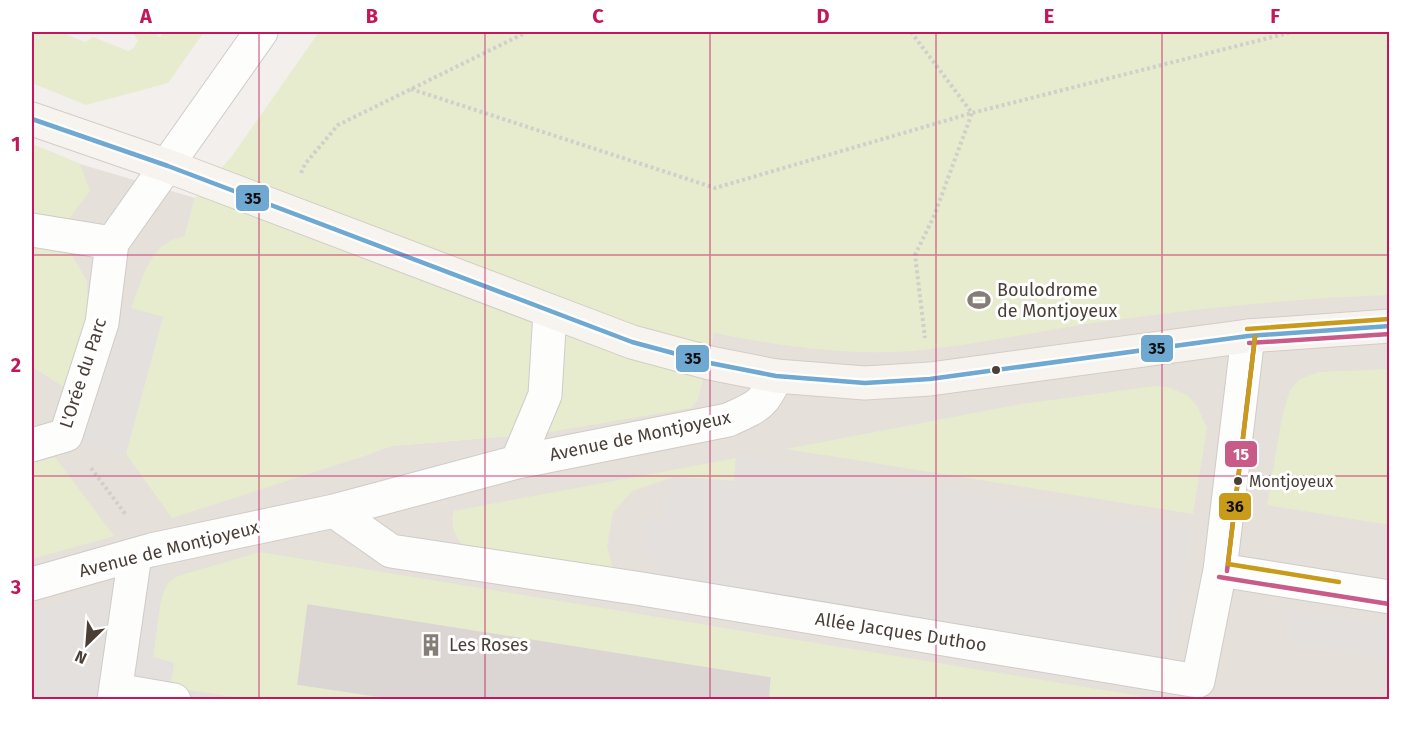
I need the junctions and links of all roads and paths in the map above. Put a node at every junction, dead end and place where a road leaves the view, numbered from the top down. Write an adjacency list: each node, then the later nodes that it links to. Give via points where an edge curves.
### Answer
1 (261, 32): 8 (street, L'Orée du Parc)
2 (527, 32): 5 (path)
3 (911, 32): 6 (path)
4 (1293, 32): 6 (path)
5 (411, 89): 6 (path, via 715,188); 9 (path, via 338,125 305,164)
6 (972, 113): 16 (path, via 934,216 915,255)
7 (32, 119): 8 (street)
8 (168, 166): 9 (street); 11 (street, L'Orée du Parc)
9 (282, 210): 12 (street)
10 (32, 230): 11 (street)
11 (112, 243): 17 (street, L'Orée du Parc, via 102,323)
12 (550, 312): 15 (street, via 632,342); 19 (street, Avenue de Montjoyeux, via 544,394)
13 (1389, 326): 14 (street)
14 (1248, 336): 16 (street); 22 (street, Allée Jacques Duthoo)
15 (776, 376): 16 (street, via 865,383); 19 (street, Avenue de Montjoyeux, via 768,395 753,408 728,420)
16 (930, 379)
17 (66, 435): 18 (street, L'Orée du Parc); 21 (path)
18 (32, 445)
19 (517, 462): 20 (street, Avenue de Montjoyeux)
20 (334, 511): 21 (street, Avenue de Montjoyeux); 25 (street, Allée Jacques Duthoo, via 391,551 642,589)
21 (143, 552): 23 (street, Avenue de Montjoyeux); 26 (street)
22 (1220, 570): 24 (street); 25 (street, Allée Jacques Duthoo)
23 (32, 584)
24 (1389, 597)
25 (1197, 690)
26 (115, 694): 27 (street)
27 (174, 699)

